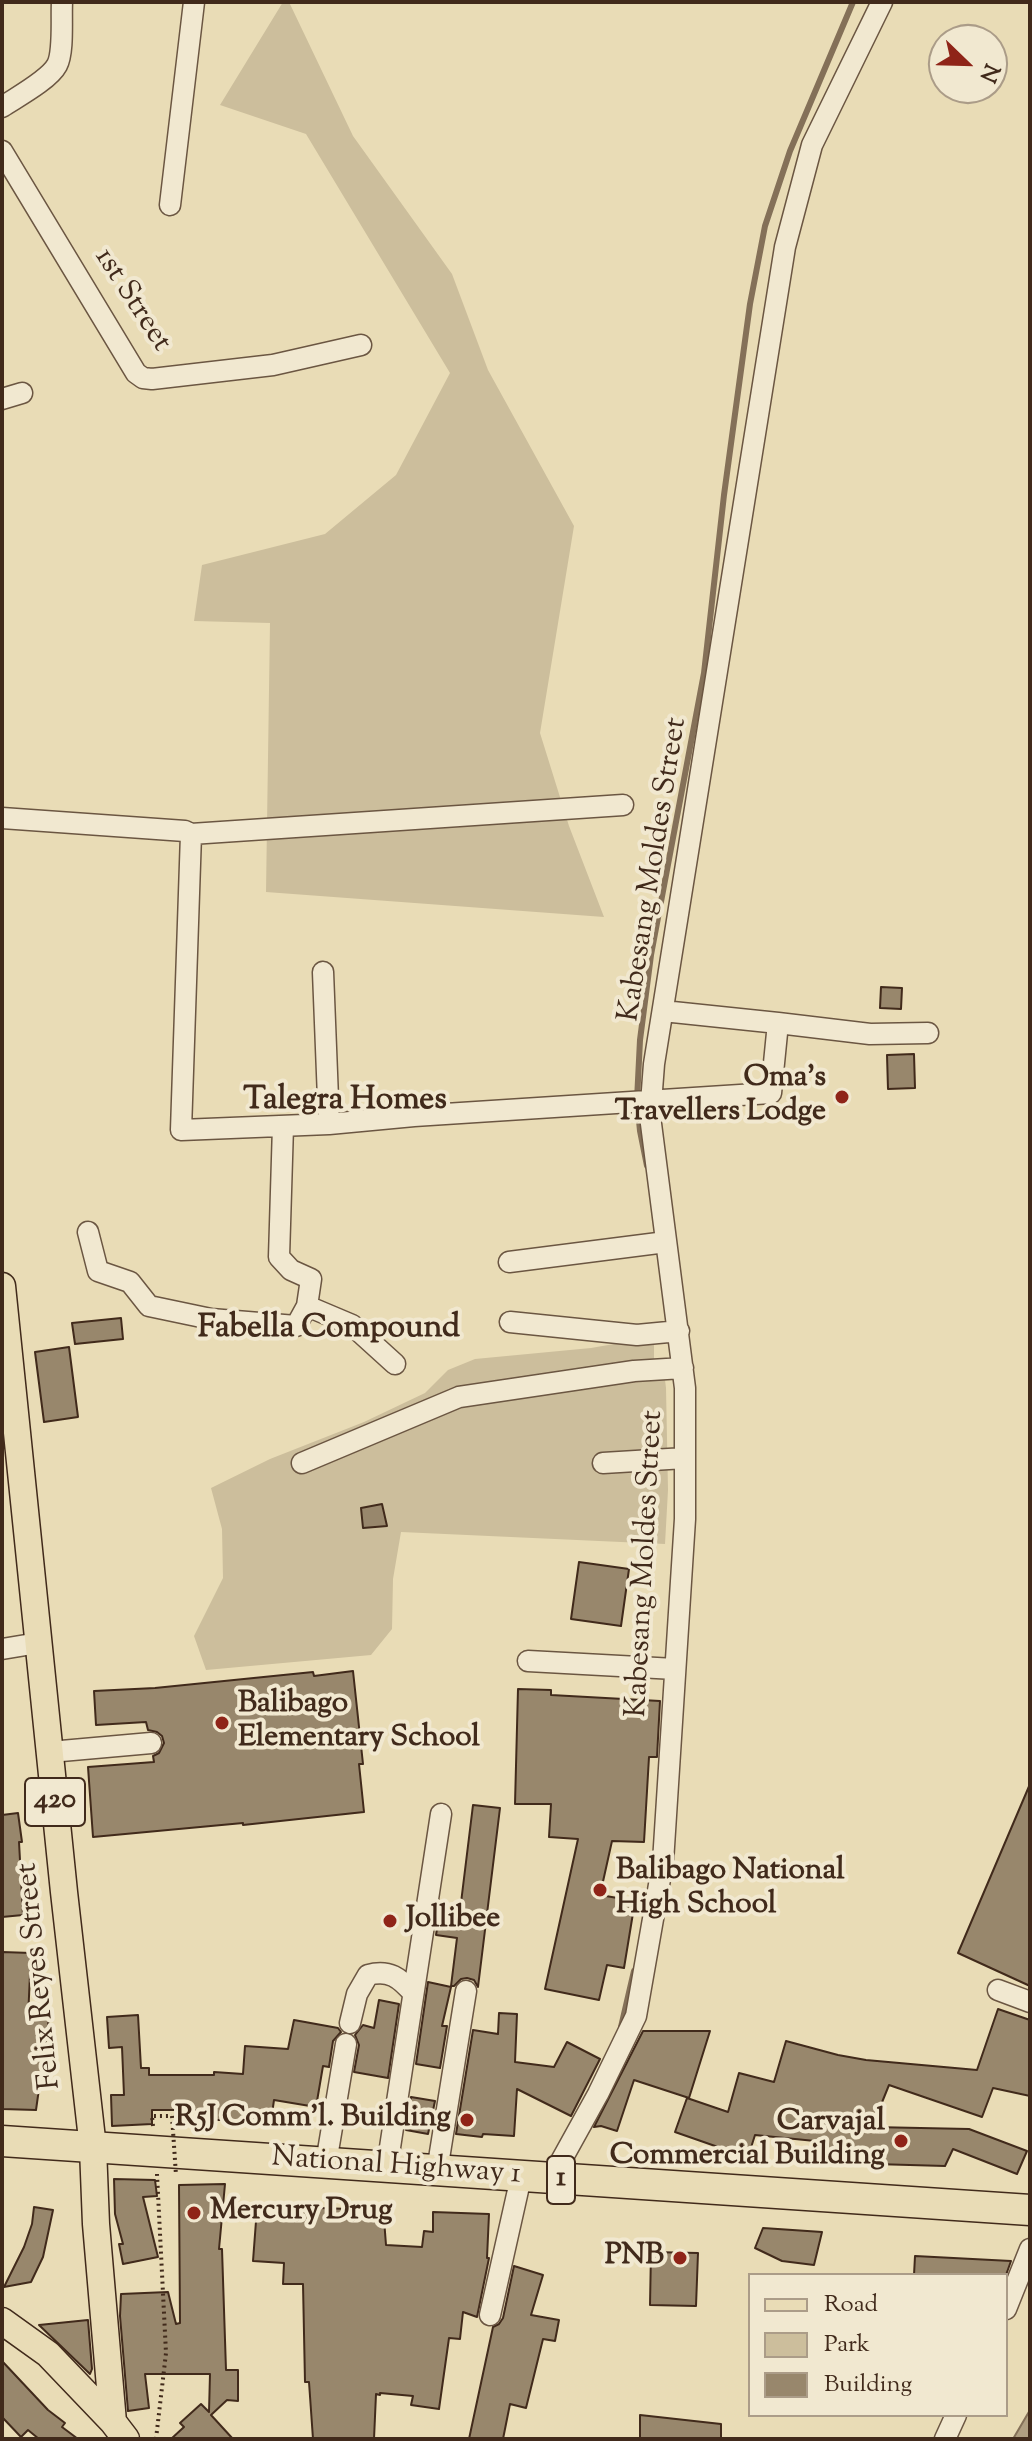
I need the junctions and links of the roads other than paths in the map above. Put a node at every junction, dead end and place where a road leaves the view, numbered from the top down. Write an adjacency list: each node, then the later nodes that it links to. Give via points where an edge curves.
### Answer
1 (62, 2): 4 (street, via 57,67)
2 (194, 2): 6 (street)
3 (882, 2): 12 (street, Kabesang Moldes Street, via 812,145 785,247)
4 (2, 107)
5 (2, 151): 7 (street, 1st Street, via 143,378 273,365)
6 (170, 205)
7 (361, 345)
8 (623, 805): 10 (street)
9 (2, 818): 10 (street)
10 (191, 834): 17 (street, via 180,1128)
11 (323, 972): 16 (street)
12 (663, 1011): 13 (street); 15 (street, Kabesang Moldes Street)
13 (778, 1023): 14 (street, via 870,1034); 15 (street, via 771,1093)
14 (928, 1033)
15 (642, 1102): 16 (street); 19 (street, Kabesang Moldes Street, via 650,1116)
16 (329, 1124): 17 (street)
17 (283, 1126): 22 (street, via 279,1257 311,1279)
18 (88, 1232): 22 (street, via 98,1271 130,1282 149,1306 211,1319 296,1326)
19 (666, 1242): 20 (street); 24 (street, Kabesang Moldes Street)
20 (509, 1262)
21 (2, 1286): 27 (main road, Felix Reyes Street / 420)
22 (307, 1306): 25 (street, via 352,1325)
23 (510, 1322): 24 (street, via 637,1335)
24 (679, 1331): 26 (street, Kabesang Moldes Street)
25 (395, 1364)
26 (683, 1368): 28 (street, Kabesang Moldes Street); 29 (street, via 459,1397)
27 (11, 1457): 31 (main road, Felix Reyes Street / 420)
28 (685, 1458): 30 (street); 34 (street, Kabesang Moldes Street)
29 (302, 1463)
30 (603, 1463)
31 (38, 1643): 32 (street); 36 (main road, Felix Reyes Street / 420)
32 (2, 1649)
33 (528, 1661): 34 (street)
34 (675, 1669): 49 (street, Kabesang Moldes Street, via 663,1862 636,2016 598,2094)
35 (151, 1743): 36 (street)
36 (50, 1752): 45 (main road, Felix Reyes Street / 420)
37 (441, 1814): 40 (street)
38 (998, 1990): 41 (street)
39 (466, 1991): 48 (street)
40 (413, 1993): 42 (street, via 393,1974 368,1975); 47 (street)
41 (1030, 2002)
42 (350, 2023)
43 (346, 2044): 46 (street)
44 (2, 2141): 45 (highway, National Highway 1 / 1)
45 (93, 2148): 46 (highway, National Highway 1 / 1); 56 (main road, Felix Reyes Street, via 96,2224)
46 (326, 2163): 47 (highway, National Highway 1 / 1)
47 (387, 2167): 48 (highway, National Highway 1 / 1)
48 (437, 2171): 49 (highway, National Highway 1 / 1)
49 (536, 2178): 50 (highway, National Highway 1 / 1); 53 (street, Kabesang Moldes Street)
50 (1030, 2210)
51 (1030, 2249): 52 (street)
52 (1008, 2304)
53 (490, 2315)
54 (2, 2321): 56 (main road, via 48,2354)
55 (955, 2417): 57 (street)
56 (120, 2431)
57 (945, 2439)

